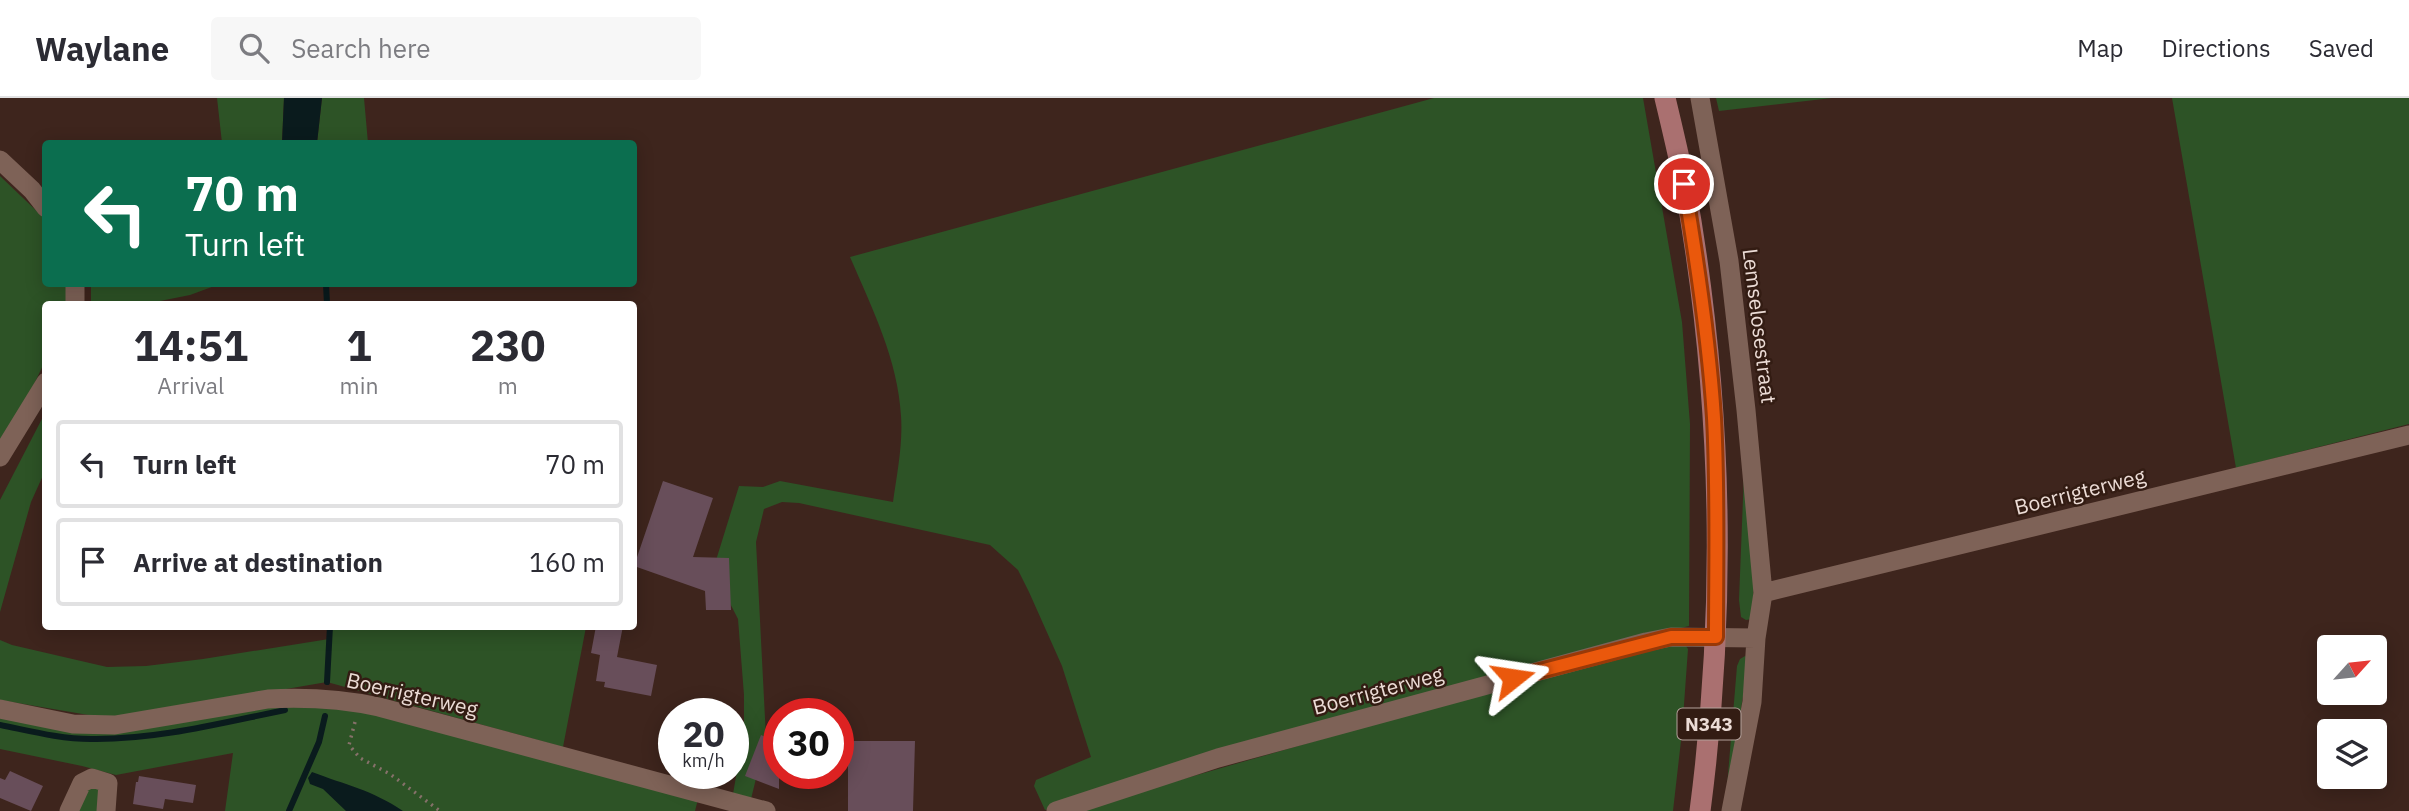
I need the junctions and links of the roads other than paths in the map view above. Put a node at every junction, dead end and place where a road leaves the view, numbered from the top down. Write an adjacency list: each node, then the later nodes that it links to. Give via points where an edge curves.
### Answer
1 (1665, 98): 9 (main road, N343, via 1697,259 1713,415)
2 (1700, 98): 8 (street, Lemselosestraat, via 1729,261)
3 (0, 160): 4 (street)
4 (42, 203)
5 (42, 389): 7 (street)
6 (2409, 435): 8 (street, Boerrigterweg)
7 (0, 457)
8 (1763, 593): 10 (street, Lemselosestraat)
9 (1716, 637): 10 (street, Boerrigterweg); 15 (street, Boerrigterweg, via 1646,642 1218,758); 16 (main road, N343)
10 (1756, 638): 17 (street, Lemselosestraat, via 1752,702)
11 (0, 709): 14 (street, Boerrigterweg, via 73,724 115,725 268,699 360,703)
12 (69, 811): 13 (street, via 82,783 92,778 108,783)
13 (106, 811)
14 (766, 811)
15 (1056, 811)
16 (1700, 811)
17 (1731, 811)

